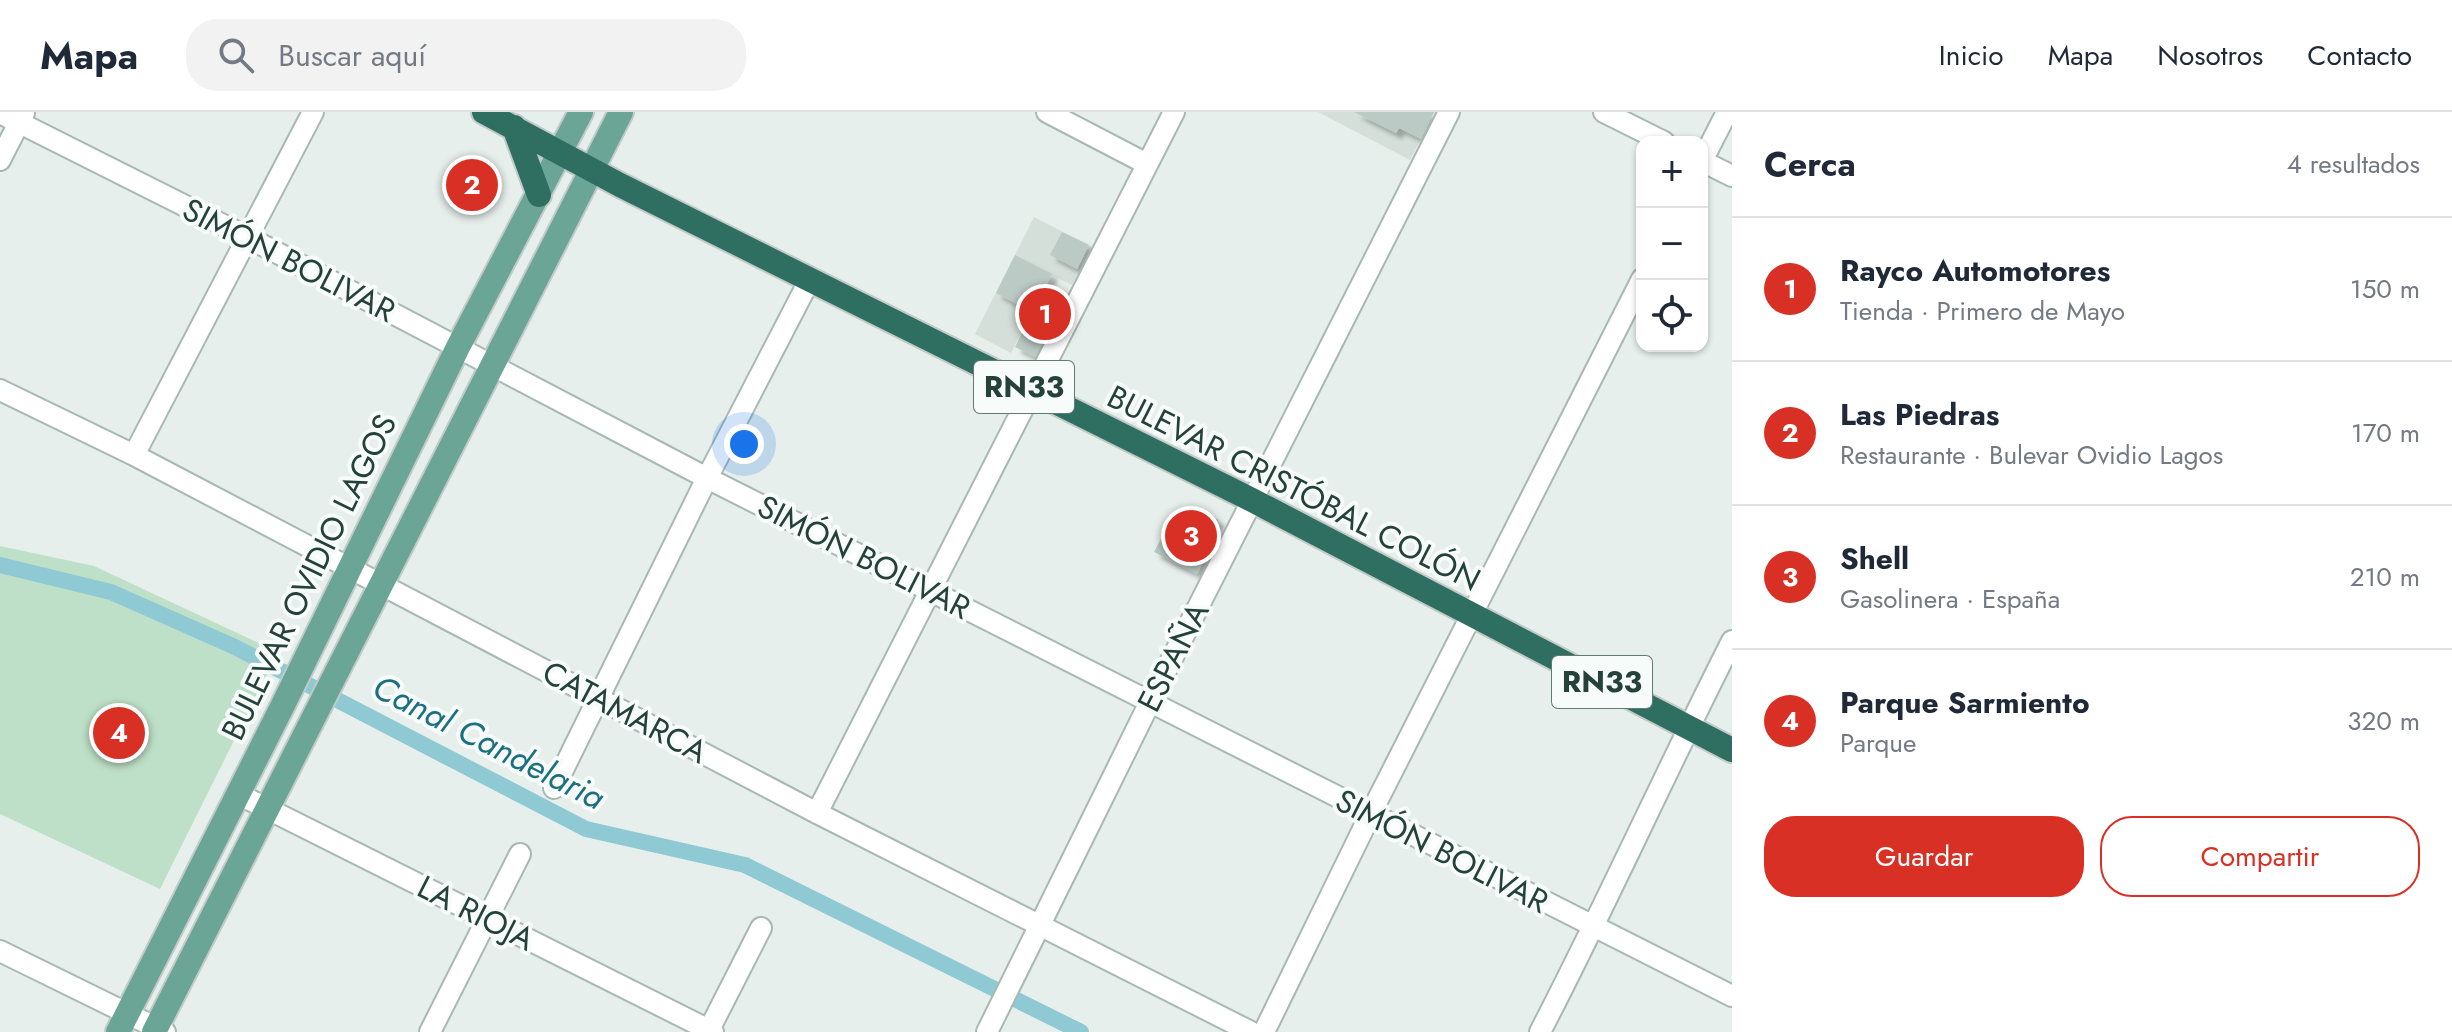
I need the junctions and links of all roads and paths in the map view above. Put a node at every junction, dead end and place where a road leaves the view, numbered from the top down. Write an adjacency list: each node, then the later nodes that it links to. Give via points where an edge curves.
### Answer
1 (313, 112): 22 (street)
2 (484, 112): 12 (highway, BULEVAR CRISTÓBAL COLÓN / RN33)
3 (581, 112): 15 (main road, BULEVAR OVIDIO LAGOS)
4 (621, 112): 19 (main road, BULEVAR OVIDIO LAGOS)
5 (1047, 112): 17 (street)
6 (1174, 112): 17 (street)
7 (1449, 112): 31 (street, ESPAÑA)
8 (1604, 112): 13 (street)
9 (1727, 112): 14 (street)
10 (0, 113): 11 (street, SIMÓN BOLIVAR)
11 (22, 117): 16 (street); 22 (street, SIMÓN BOLIVAR)
12 (514, 127): 15 (highway, BULEVAR CRISTÓBAL COLÓN / RN33); 21 (highway)
13 (1652, 136)
14 (1708, 149)
15 (560, 151): 19 (highway, BULEVAR CRISTÓBAL COLÓN / RN33); 21 (main road, BULEVAR OVIDIO LAGOS)
16 (0, 160)
17 (1147, 164): 28 (street)
18 (1708, 164): 20 (street)
19 (592, 168): 23 (highway, BULEVAR CRISTÓBAL COLÓN / RN33); 26 (main road, BULEVAR OVIDIO LAGOS)
20 (1732, 176)
21 (539, 195): 25 (main road, BULEVAR OVIDIO LAGOS)
22 (247, 237): 25 (street, SIMÓN BOLIVAR); 29 (street)
23 (810, 279): 28 (highway, BULEVAR CRISTÓBAL COLÓN / RN33); 30 (street)
24 (1641, 280): 35 (street)
25 (458, 347): 26 (street, SIMÓN BOLIVAR); 32 (main road, BULEVAR OVIDIO LAGOS)
26 (493, 364): 30 (street, SIMÓN BOLIVAR); 33 (main road, BULEVAR OVIDIO LAGOS)
27 (0, 390): 29 (street, CATAMARCA)
28 (1030, 391): 31 (highway, BULEVAR CRISTÓBAL COLÓN / RN33); 34 (street)
29 (134, 455): 32 (street, CATAMARCA)
30 (707, 478): 34 (street, SIMÓN BOLIVAR); 37 (street)
31 (1252, 500): 35 (highway, BULEVAR CRISTÓBAL COLÓN / RN33); 38 (street, ESPAÑA)
32 (349, 567): 33 (street, CATAMARCA); 42 (main road, BULEVAR OVIDIO LAGOS)
33 (381, 584): 37 (street, CATAMARCA); 43 (main road, BULEVAR OVIDIO LAGOS)
34 (930, 590): 38 (street, SIMÓN BOLIVAR); 44 (street)
35 (1472, 613): 39 (highway, BULEVAR CRISTÓBAL COLÓN / RN33); 45 (street)
36 (1732, 641): 39 (street)
37 (598, 697): 41 (street); 44 (street, CATAMARCA)
38 (1150, 702): 45 (street, SIMÓN BOLIVAR); 48 (street, ESPAÑA)
39 (1688, 727): 40 (highway, BULEVAR CRISTÓBAL COLÓN / RN33); 50 (street)
40 (1732, 750)
41 (554, 788)
42 (238, 794): 43 (street, LA RIOJA); 53 (main road, BULEVAR OVIDIO LAGOS)
43 (267, 808): 47 (street, LA RIOJA); 54 (main road, BULEVAR OVIDIO LAGOS)
44 (817, 813): 48 (street, CATAMARCA)
45 (1370, 815): 50 (street, SIMÓN BOLIVAR); 59 (street)
46 (520, 854): 47 (street)
47 (487, 919): 55 (street, LA RIOJA); 57 (street)
48 (1039, 925): 56 (street, ESPAÑA); 58 (street, CATAMARCA)
49 (761, 928): 55 (street)
50 (1594, 928): 52 (street, SIMÓN BOLIVAR); 60 (street)
51 (0, 951): 53 (street)
52 (1732, 996)
53 (123, 1022): 54 (street)
54 (159, 1031)
55 (710, 1031)
56 (988, 1031)
57 (430, 1032)
58 (1251, 1032)
59 (1264, 1032)
60 (1540, 1032)

